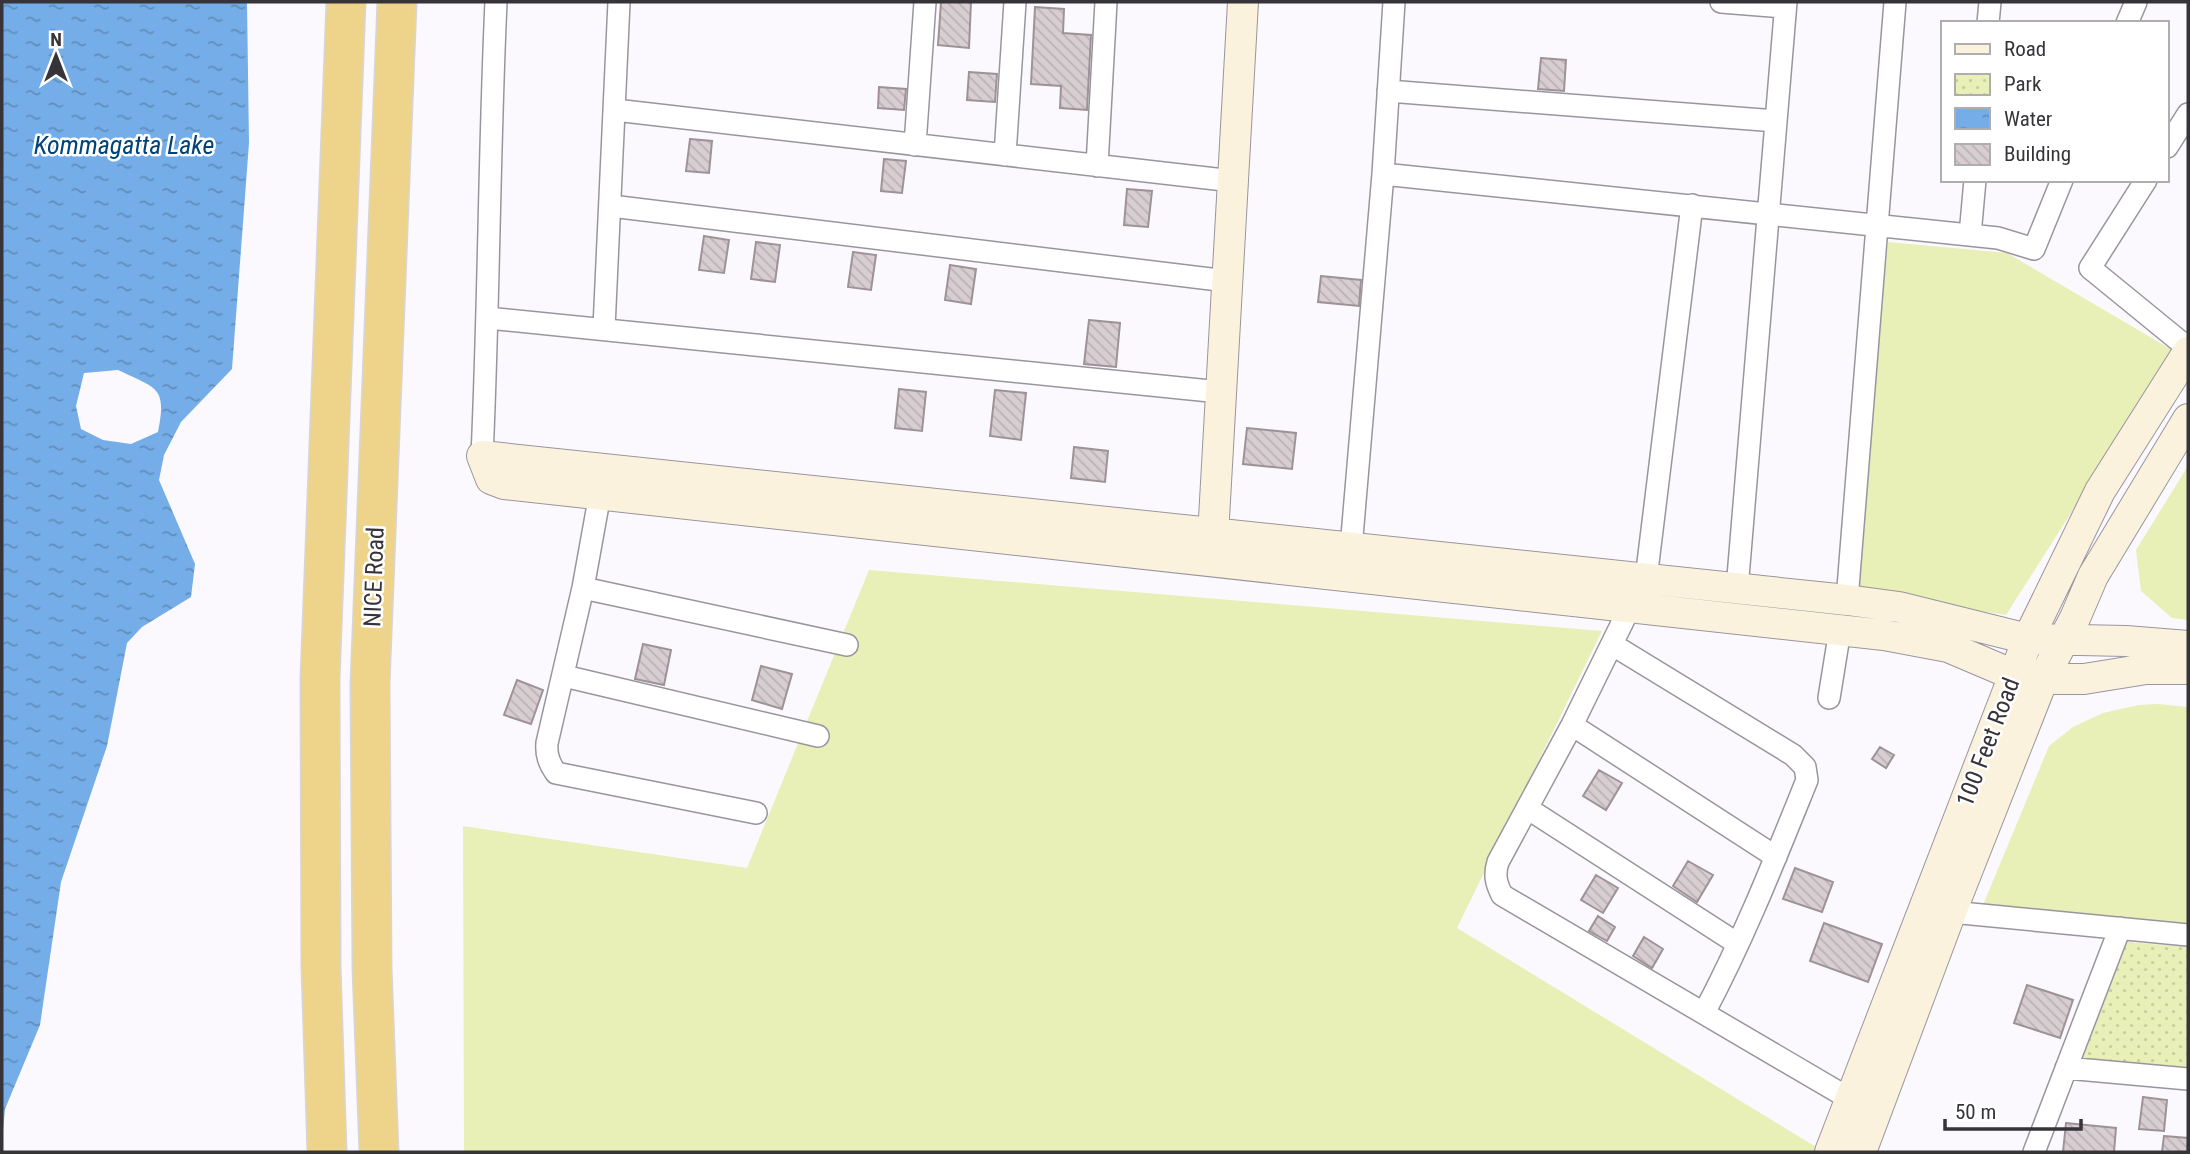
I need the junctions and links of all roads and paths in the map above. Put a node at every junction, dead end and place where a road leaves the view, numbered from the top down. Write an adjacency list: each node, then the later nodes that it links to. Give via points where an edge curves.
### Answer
1 (346, 2): 74 (highway, NICE Road, via 320,679)
2 (397, 2): 75 (highway, NICE Road, via 370,684)
3 (495, 2): 36 (street)
4 (619, 2): 18 (street)
5 (925, 2): 22 (street)
6 (1015, 2): 23 (street)
7 (1106, 2): 24 (street)
8 (1243, 2): 26 (street)
9 (1394, 2): 17 (street)
10 (1721, 2): 14 (street)
11 (1895, 2): 33 (street)
12 (1990, 2): 15 (street)
13 (2136, 2): 16 (street)
14 (1786, 4): 20 (street)
15 (1988, 21)
16 (2128, 21)
17 (1388, 91): 20 (street); 25 (street)
18 (615, 110): 22 (street); 31 (street)
19 (2188, 114): 21 (street)
20 (1776, 121): 32 (street)
21 (2169, 144)
22 (915, 145): 23 (street)
23 (1005, 155): 24 (street)
24 (1097, 166): 26 (street)
25 (1383, 174): 30 (street); 44 (street)
26 (1233, 181): 35 (street)
27 (1975, 182): 34 (street)
28 (2061, 182): 34 (street, via 2034,250)
29 (2145, 182): 38 (street, via 2090,268)
30 (1692, 205): 32 (street); 45 (street)
31 (611, 206): 35 (street); 37 (street)
32 (1768, 213): 33 (street); 47 (street)
33 (1879, 225): 34 (street); 48 (street)
34 (1970, 235)
35 (1227, 281): 39 (street)
36 (488, 318): 37 (street); 41 (street)
37 (604, 328): 39 (street)
38 (2188, 350): 52 (street, 100 Feet Road, via 2100,491)
39 (1220, 392): 43 (street)
40 (2188, 419): 51 (street, 100 Feet Road, via 2093,576)
41 (482, 456): 42 (street, via 491,479 504,484); 43 (street)
42 (600, 495): 43 (street); 46 (street)
43 (1212, 548): 44 (street); 49 (street)
44 (1351, 548): 45 (street)
45 (1646, 579): 47 (street)
46 (583, 589): 53 (street); 58 (street)
47 (1737, 589): 48 (street)
48 (1847, 600): 52 (street, via 1899,607)
49 (1630, 607): 50 (street); 54 (street)
50 (1840, 630): 57 (street, via 1948,647); 60 (street)
51 (2064, 638): 52 (street); 55 (street); 59 (street, 100 Feet Road)
52 (2028, 639): 57 (street, 100 Feet Road)
53 (847, 645)
54 (1613, 645): 61 (street); 65 (street, via 1793,755 1805,768 1807,780)
55 (2188, 646)
56 (2188, 669): 59 (street)
57 (2014, 675): 59 (street); 73 (street, 100 Feet Road)
58 (564, 676): 62 (street); 64 (street, via 547,743 548,759 556,773)
59 (2043, 680): 66 (street, 100 Feet Road)
60 (1829, 698)
61 (1572, 725): 63 (street); 65 (street)
62 (818, 736)
63 (1527, 808): 69 (street); 70 (street, via 1495,872 1502,895)
64 (756, 813)
65 (1776, 857): 69 (street)
66 (1951, 912): 67 (street); 77 (street, 100 Feet Road)
67 (2120, 928): 68 (street); 71 (street)
68 (2188, 934)
69 (1738, 944): 70 (street)
70 (1704, 1013): 73 (street)
71 (2066, 1068): 72 (street); 78 (street)
72 (2188, 1079)
73 (1850, 1099): 76 (street, 100 Feet Road)
74 (327, 1152)
75 (379, 1152)
76 (1830, 1152)
77 (1861, 1152)
78 (2034, 1152)

